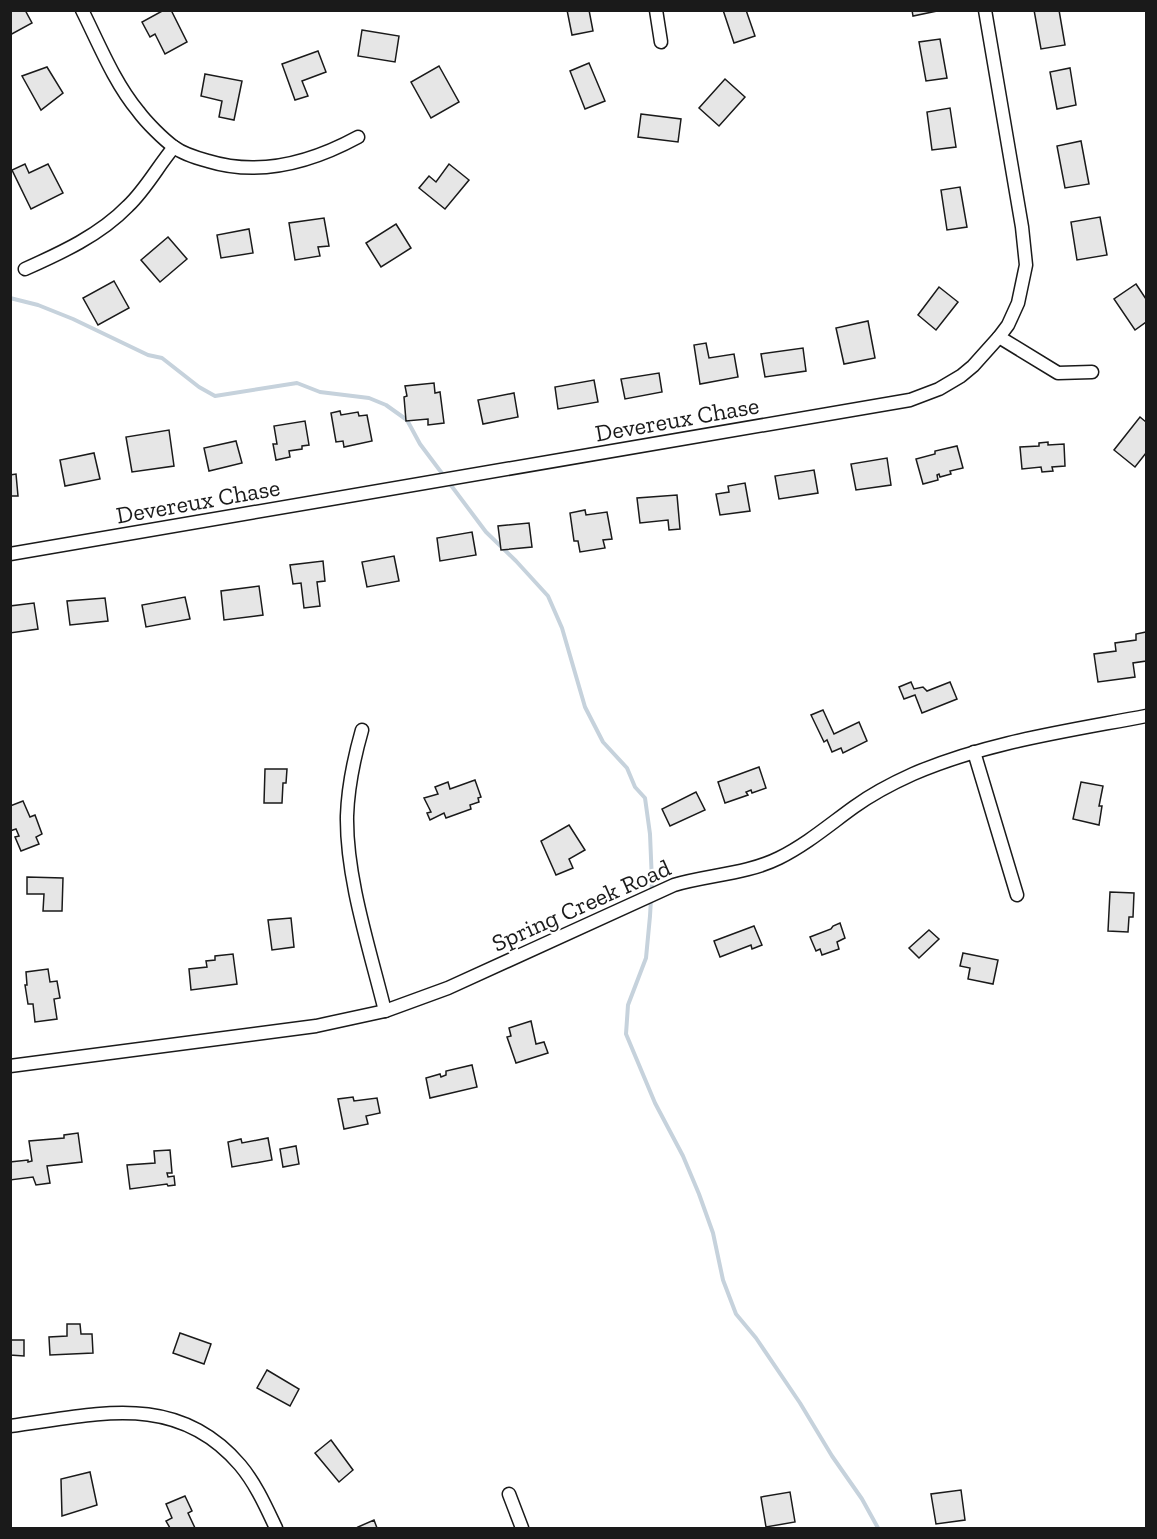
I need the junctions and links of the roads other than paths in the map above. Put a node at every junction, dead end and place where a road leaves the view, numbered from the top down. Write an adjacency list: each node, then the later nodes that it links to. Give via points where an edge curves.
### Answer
1 (82, 10): 6 (street, via 138,112)
2 (656, 10): 4 (street)
3 (985, 10): 8 (street, Devereux Chase, via 1026,265 1018,303)
4 (661, 42)
5 (358, 137): 6 (street, via 300,162 255,168 222,165)
6 (174, 147): 7 (street, via 128,207 60,253)
7 (25, 269)
8 (999, 338): 9 (street, via 1058,373); 10 (street, Devereux Chase, via 961,376 910,400)
9 (1092, 372)
10 (10, 554)
11 (1146, 717): 13 (street, Spring Creek Road, via 1041,735)
12 (362, 730): 15 (street, via 349,787 348,846)
13 (974, 752): 14 (street); 15 (street, Spring Creek Road, via 884,788 810,841 777,859 750,869 674,885 448,988)
14 (1017, 895)
15 (385, 1011): 16 (street, Spring Creek Road, via 316,1026)
16 (10, 1066)
17 (10, 1426): 19 (street, via 117,1412 176,1420 210,1438 241,1466)
18 (509, 1494): 20 (street)
19 (276, 1528)
20 (522, 1528)

